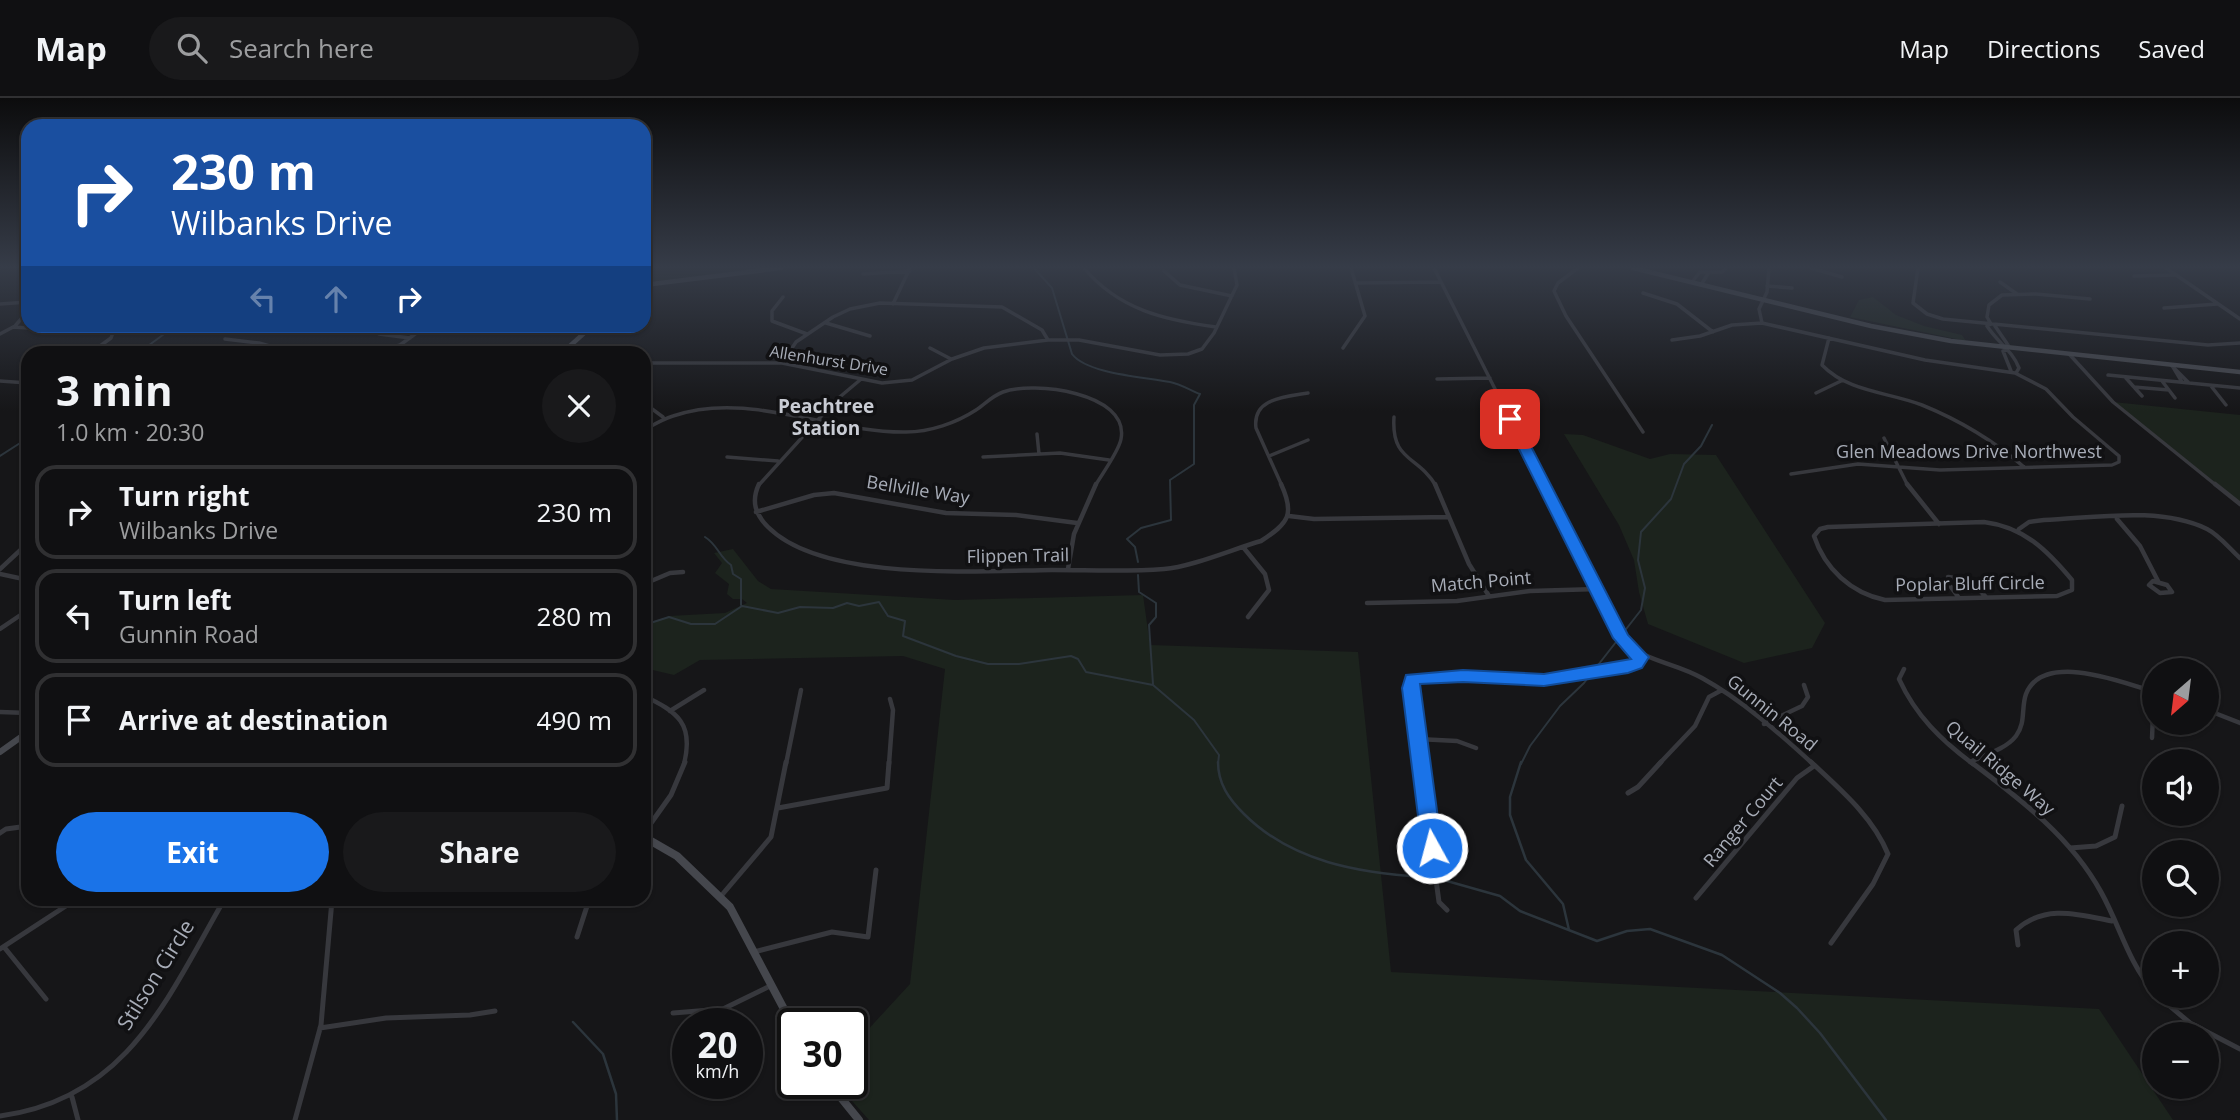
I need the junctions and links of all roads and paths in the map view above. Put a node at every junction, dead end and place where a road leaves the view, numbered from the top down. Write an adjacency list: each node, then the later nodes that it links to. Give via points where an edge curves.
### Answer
1 (772, 316): 27 (street, via 772,321)
2 (838, 316): 15 (street)
3 (1018, 316): 34 (street, via 1042,330)
4 (1145, 316): 19 (street)
5 (1222, 316): 19 (street, Allenhurst Drive)
6 (1365, 316): 42 (street)
7 (1458, 316): 53 (street, Gunnin Road)
8 (1566, 316): 76 (street)
9 (1693, 316): 21 (street)
10 (1760, 316): 16 (street)
11 (1833, 316): 43 (main road, via 1915,335)
12 (1935, 316): 17 (street)
13 (1987, 316): 17 (street)
14 (21, 318): 18 (street)
15 (825, 323): 27 (street); 28 (street)
16 (1762, 323): 21 (street, Glen Meadows Drive Northwest); 32 (street, Glen Meadows Drive Northwest)
17 (1991, 324): 29 (street, via 1987,326); 30 (street); 36 (street, via 2208,345)
18 (13, 327): 20 (street); 26 (street)
19 (1216, 327): 34 (street, Allenhurst Drive, via 1202,349 1174,356 1079,340)
20 (21, 328)
21 (1713, 332): 35 (street, Glen Meadows Drive Northwest)
22 (113, 333): 37 (street)
23 (377, 333): 31 (street)
24 (417, 333): 31 (street)
25 (584, 333): 40 (main road)
26 (0, 334)
27 (808, 334): 47 (street, via 796,342)
28 (870, 336)
29 (1993, 336): 30 (street); 43 (street)
30 (2003, 337): 43 (street)
31 (411, 338): 39 (street)
32 (1829, 338): 50 (street, Glen Meadows Drive Northwest, via 1925,360); 58 (street, via 1822,365)
33 (225, 339): 38 (street)
34 (1048, 340): 45 (street, Allenhurst Drive, via 984,348)
35 (1672, 340)
36 (2240, 343)
37 (100, 346)
38 (270, 346)
39 (396, 346)
40 (570, 346)
41 (930, 348): 45 (street)
42 (1343, 348)
43 (2006, 348): 44 (main road); 50 (street, via 2009,370); 50 (street, via 2019,363)
44 (2070, 355): 48 (main road); 89 (street, via 2113,402)
45 (951, 359): 55 (street, Allenhurst Drive, via 904,382)
46 (651, 363): 47 (street, Allenhurst Drive)
47 (782, 363): 55 (street, Allenhurst Drive)
48 (2172, 366): 49 (main road); 60 (street); 61 (street)
49 (2240, 372)
50 (2015, 373): 87 (street, Glen Meadows Drive Northwest, via 2046,389 2119,456 2112,465)
51 (2108, 375): 52 (street)
52 (2124, 377): 56 (street); 63 (street)
53 (1490, 378): 54 (street); 106 (street, Gunnin Road)
54 (1437, 379)
55 (860, 380): 74 (street)
56 (2162, 380): 60 (street); 65 (street)
57 (0, 381): 59 (street)
58 (1842, 381): 67 (street); 87 (street, via 1900,397 1950,419 1997,445)
59 (21, 382)
60 (2182, 383): 61 (street)
61 (2189, 383): 62 (street)
62 (2210, 385): 64 (street); 70 (street)
63 (2134, 387): 65 (street); 68 (street)
64 (2240, 388)
65 (2169, 390): 69 (street)
66 (1308, 393): 81 (street, via 1268,401 1256,412 1254,419)
67 (1816, 393)
68 (2142, 396)
69 (2175, 398)
70 (2226, 405)
71 (651, 408): 72 (street)
72 (663, 417): 74 (street, via 682,412 765,410); 75 (street)
73 (1394, 417): 92 (street, via 1395,443 1413,466 1432,479)
74 (816, 421): 84 (street, via 907,432 948,424 1002,392 1050,388 1089,398 1112,410 1122,428); 85 (street)
75 (651, 425)
76 (1643, 432)
77 (1037, 434): 80 (street)
78 (1884, 438): 86 (street)
79 (1308, 440): 81 (street)
80 (1039, 454): 83 (street); 84 (street)
81 (1269, 456): 91 (street, via 1286,491)
82 (727, 457): 85 (street)
83 (983, 457)
84 (1109, 460): 94 (street)
85 (779, 461): 90 (street, via 753,495)
86 (1897, 466): 87 (street, Glen Meadows Drive Northwest, via 1940,470); 88 (street, Glen Meadows Drive Northwest, via 1832,466); 95 (street)
87 (2024, 467)
88 (1791, 474)
89 (2240, 504)
90 (756, 512): 94 (street, Bellville Way, via 834,493 946,513); 100 (street, Flippen Trail, via 786,543 809,553 911,570)
91 (1289, 516): 92 (street); 97 (street, Flippen Trail, via 1273,534)
92 (1449, 517): 107 (street, via 1474,576)
93 (2117, 519): 96 (street, via 2044,520); 99 (street, via 2191,522 2209,530); 105 (street, via 2140,546)
94 (1077, 523): 100 (street)
95 (1939, 524): 96 (street, Poplar Bluff Circle, via 2001,523); 109 (street, Poplar Bluff Circle, via 1828,527 1814,536 1817,546 1858,592 1885,600)
96 (2020, 529): 108 (street, Poplar Bluff Circle, via 2072,580 2072,590 2057,596)
97 (1243, 547): 100 (street, Flippen Trail, via 1166,569); 112 (street, via 1265,575 1269,590)
98 (21, 550): 101 (street)
99 (2240, 558)
100 (1068, 569)
101 (0, 572): 103 (street)
102 (683, 572): 104 (street)
103 (21, 578)
104 (651, 581)
105 (2158, 581): 105 (street, via 2149,585 2161,593 2172,592)
106 (1598, 589): 107 (street, Match Point); 114 (street, Gunnin Road, via 1621,638)
107 (1489, 596): 110 (street, Match Point)
108 (1986, 597): 109 (street, Poplar Bluff Circle); 109 (street, via 1973,581 1948,577)
109 (1959, 598)
110 (1367, 603)
111 (21, 615): 113 (street)
112 (1248, 617)
113 (0, 629)
114 (1641, 657): 120 (street, Gunnin Road, via 1700,676); 132 (street, via 1628,667 1544,680 1412,679)
115 (1904, 669): 135 (street, Quail Ridge Way, via 1899,679 1916,710)
116 (1804, 685): 128 (street, via 1808,697 1802,706)
117 (2142, 688): 135 (street, via 2095,674 2045,676 2027,692 2020,732)
118 (704, 690): 123 (street)
119 (801, 690): 139 (street)
120 (1722, 690): 128 (street, Gunnin Road); 137 (street, via 1709,697 1695,726)
121 (890, 699): 139 (street, via 887,788)
122 (651, 700): 123 (street)
123 (670, 711): 140 (street, via 686,730 686,753 669,801)
124 (0, 712): 125 (street)
125 (21, 713)
126 (2219, 714): 127 (street)
127 (2240, 723)
128 (1763, 724): 136 (street, Gunnin Road)
129 (2152, 735): 131 (street)
130 (21, 737): 134 (main road)
131 (2152, 738)
132 (1418, 739): 133 (street, via 1457,741); 152 (street, via 1439,902)
133 (1476, 748)
134 (0, 752)
135 (1970, 762): 144 (street, Quail Ridge Way, via 2019,799)
136 (1814, 766): 147 (street, Ranger Court, via 1797,778); 155 (street, Gunnin Road, via 1858,806 1886,842 1889,853 1887,863)
137 (1628, 793)
138 (2122, 806): 144 (street, via 2115,837 2096,846)
139 (778, 808): 146 (street, via 771,837)
140 (651, 825)
141 (21, 826): 142 (street)
142 (0, 833)
143 (651, 839): 146 (main road)
144 (2069, 848): 153 (street, Quail Ridge Way, via 2101,893)
145 (876, 870): 158 (street, via 868,937 832,932)
146 (721, 896): 158 (main road)
147 (1696, 898)
148 (66, 906): 157 (street)
149 (220, 906): 168 (street, Stilson Circle, via 153,1021 124,1056)
150 (332, 906): 166 (street)
151 (587, 906): 154 (street)
152 (1447, 910)
153 (2113, 922): 156 (street, via 2052,912 2033,915 2016,930); 159 (street, Quail Ridge Way)
154 (576, 937)
155 (1830, 943)
156 (2018, 945)
157 (2, 948): 161 (street)
158 (754, 952): 160 (main road)
159 (2142, 978)
160 (770, 986): 162 (street); 163 (main road)
161 (46, 999)
162 (725, 1008)
163 (783, 1008)
164 (2172, 1008): 167 (street, Quail Ridge Way, via 2190,1023)
165 (495, 1011): 166 (street, via 386,1018)
166 (320, 1028): 172 (street)
167 (2240, 1049)
168 (72, 1097): 170 (street, Stilson Circle, via 34,1111); 171 (street)
169 (842, 1099): 173 (main road)
170 (0, 1116)
171 (78, 1120)
172 (295, 1120)
173 (859, 1120)

